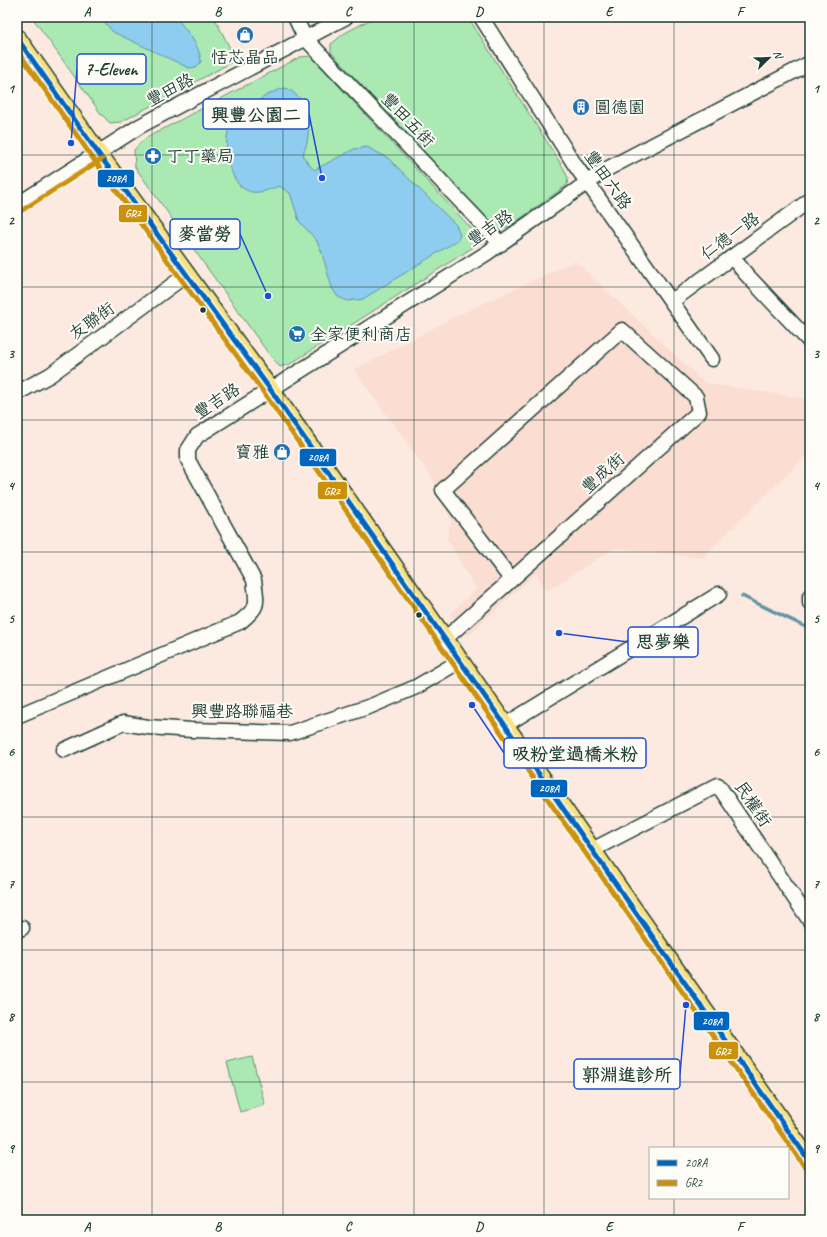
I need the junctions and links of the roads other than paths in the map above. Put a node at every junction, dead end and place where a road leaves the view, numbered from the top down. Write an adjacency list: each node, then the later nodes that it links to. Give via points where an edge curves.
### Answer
1 (295, 17): 5 (street, 豐田五街)
2 (346, 17): 5 (street, 豐田路)
3 (481, 17): 8 (street, 豐田六路)
4 (17, 38): 7 (main road)
5 (306, 38): 7 (street, 豐田路, via 140,126); 11 (street, 豐田五街)
6 (810, 63): 8 (street, 豐吉路)
7 (98, 153): 10 (street, 豐田路); 13 (main road)
8 (587, 182): 11 (street, 豐吉路); 14 (street, 豐田六路)
9 (810, 200): 12 (street, 仁德一路)
10 (17, 206)
11 (501, 244): 17 (street, 豐吉路)
12 (732, 257): 14 (street, 仁德一路); 15 (street)
13 (186, 275): 17 (main road); 18 (street, 友聯街, via 50,375)
14 (672, 301): 16 (street, 豐田六路)
15 (810, 342)
16 (712, 359)
17 (270, 389): 23 (main road); 25 (street, 豐吉路, via 196,436 188,450 188,460 254,580 257,601 254,610 240,622)
18 (17, 393)
19 (511, 579): 19 (street, 豐成街, via 699,412 696,397 622,330 443,490); 23 (street, 豐成街)
20 (719, 594): 26 (street)
21 (810, 596): 22 (street)
22 (810, 603)
23 (445, 638): 24 (main road)
24 (460, 661): 26 (main road); 27 (street, 興豐路聯福巷, via 416,686 371,706 290,733 192,730 123,723)
25 (17, 716)
26 (505, 725): 28 (main road)
27 (64, 750)
28 (592, 850): 29 (street, 民權街, via 718,785); 30 (main road)
29 (810, 921)
30 (810, 1162)

